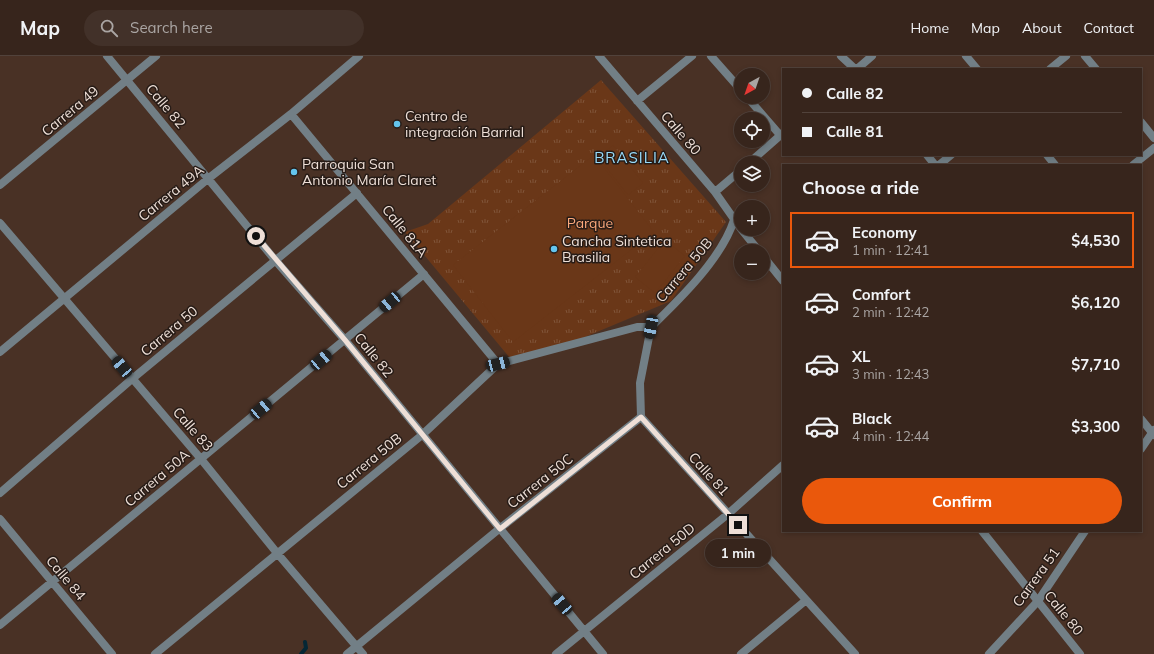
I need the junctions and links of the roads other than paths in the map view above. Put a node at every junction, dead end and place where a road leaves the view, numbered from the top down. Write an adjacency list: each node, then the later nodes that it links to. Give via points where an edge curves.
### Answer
1 (107, 56): 17 (street, Calle 82)
2 (156, 56): 17 (street, Carrera 49)
3 (599, 56): 19 (street, Calle 80)
4 (692, 56): 19 (street)
5 (711, 56): 18 (street)
6 (841, 56): 12 (street)
7 (872, 56): 13 (street)
8 (966, 56): 14 (street)
9 (1066, 56): 15 (street)
10 (1085, 56): 16 (street)
11 (355, 57): 21 (street, Carrera 49A)
12 (855, 68)
13 (857, 68)
14 (976, 68)
15 (1051, 68)
16 (1095, 68)
17 (127, 79): 35 (street, Calle 82); 36 (street, Carrera 49)
18 (734, 82)
19 (636, 101): 37 (street, Calle 80)
20 (754, 104): 23 (street)
21 (291, 114): 35 (street, Carrera 49A); 38 (street, Calle 81A)
22 (1142, 123): 24 (street)
23 (782, 134): 26 (street)
24 (1154, 138)
25 (1154, 148): 33 (street)
26 (756, 156)
27 (928, 156): 30 (street)
28 (950, 156): 31 (street)
29 (1048, 156): 32 (street)
30 (934, 164)
31 (940, 164)
32 (1054, 164)
33 (1134, 164)
34 (734, 176): 37 (street)
35 (209, 178): 43 (street, Calle 82); 47 (street, Carrera 49A)
36 (0, 185)
37 (715, 192): 39 (street, Calle 80)
38 (357, 193): 43 (street, Carrera 50); 45 (street, Calle 81A)
39 (734, 220): 48 (street, Carrera 50B, via 731,231 696,280)
40 (0, 223): 47 (street, Calle 83)
41 (747, 236): 42 (street, Calle 80)
42 (753, 244)
43 (275, 260): 49 (street, Calle 82); 52 (street, Carrera 50)
44 (770, 265): 46 (street)
45 (424, 274): 49 (street, Carrera 50A); 51 (street, Calle 81A)
46 (782, 280)
47 (64, 299): 50 (street, Carrera 49A); 52 (street, Calle 83)
48 (651, 327): 51 (street, Carrera 50B, via 637,327); 53 (street, via 640,383)
49 (345, 340): 56 (street, Calle 82); 58 (street, Carrera 50A)
50 (0, 352)
51 (498, 364): 56 (street, Carrera 50B)
52 (132, 379): 58 (street, Calle 83); 60 (street, Carrera 50)
53 (641, 417): 61 (street, Calle 81); 63 (street, Carrera 50C)
54 (1142, 420): 55 (street)
55 (1153, 433): 57 (street)
56 (422, 435): 63 (street, Calle 82); 66 (street, Carrera 50B)
57 (1142, 448)
58 (201, 459): 66 (street, Calle 83); 67 (street, Carrera 50A)
59 (782, 466): 61 (street, Carrera 50D)
60 (0, 493)
61 (728, 514): 68 (street, Calle 81); 71 (street, Carrera 50D)
62 (0, 519): 67 (street, Calle 84)
63 (500, 529): 71 (street, Calle 82); 72 (street, Carrera 50C)
64 (983, 532): 69 (street, Calle 80)
65 (1084, 532): 69 (street, Carrera 51)
66 (277, 553): 72 (street, Calle 83); 74 (street, Carrera 50B)
67 (52, 582): 70 (street, Carrera 50A); 73 (street, Calle 84)
68 (805, 601): 79 (street); 80 (street, Calle 81)
69 (1038, 602): 81 (street, Carrera 51); 82 (street, Calle 80)
70 (0, 625)
71 (584, 632): 77 (street, Carrera 50D); 78 (street, Calle 82)
72 (357, 646): 75 (street, Carrera 50C); 76 (street, Calle 83)
73 (112, 654)
74 (155, 654)
75 (347, 654)
76 (363, 654)
77 (556, 654)
78 (603, 654)
79 (741, 654)
80 (855, 654)
81 (989, 654)
82 (1080, 654)

